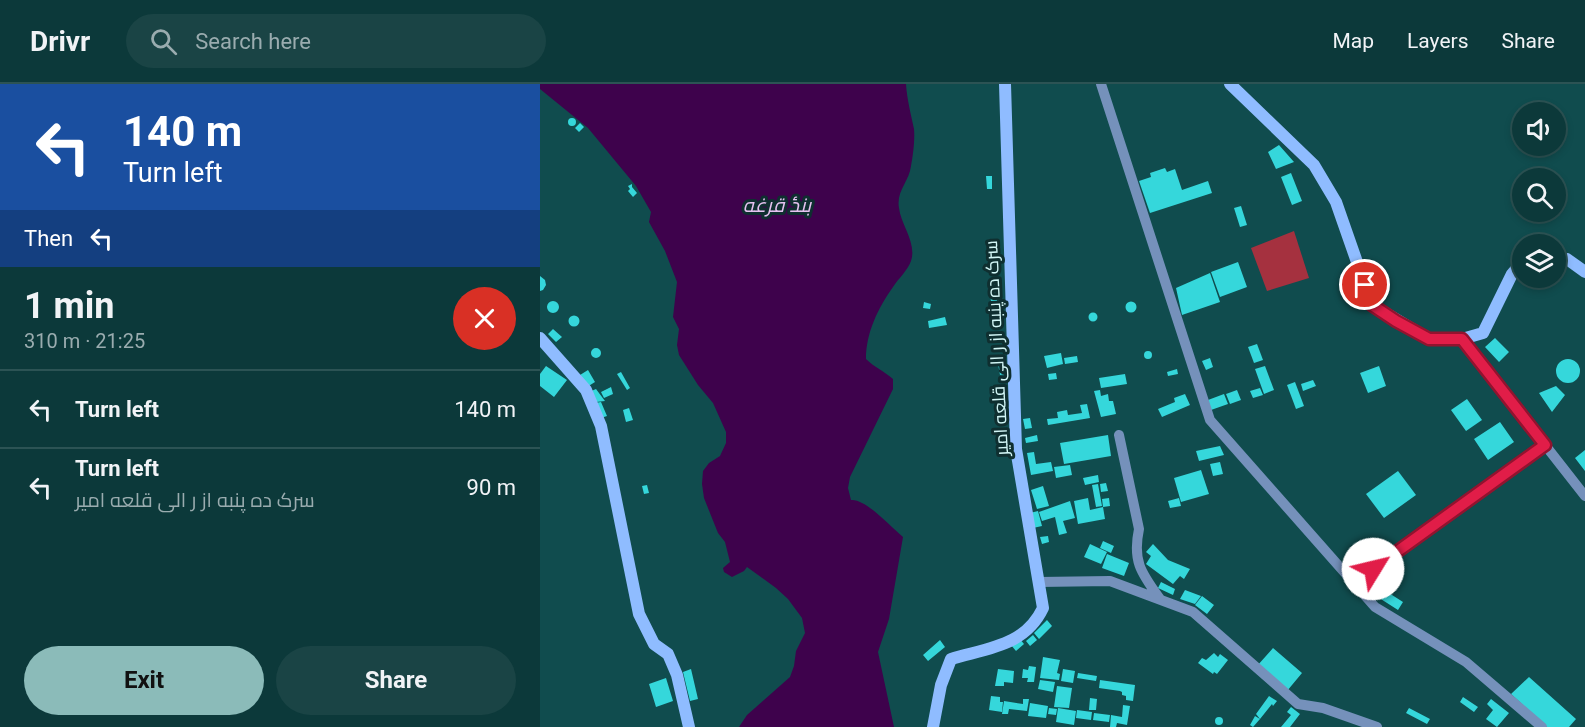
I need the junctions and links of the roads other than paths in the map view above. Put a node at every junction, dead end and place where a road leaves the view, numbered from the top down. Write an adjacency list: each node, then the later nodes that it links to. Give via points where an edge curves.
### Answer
1 (1005, 84): 12 (street, سرک ده پنبه از ر الی قلعه امیر, via 1016,449)
2 (1101, 84): 13 (street, via 1210,420)
3 (1230, 84): 8 (street, via 1314,165 1336,202 1372,305 1429,339)
4 (1566, 259): 5 (street)
5 (1585, 272)
6 (1512, 274): 8 (street, via 1483,333)
7 (540, 338): 15 (street, via 586,390 601,426 639,614 654,644 668,654)
8 (1462, 339): 10 (street)
9 (1119, 435): 14 (street, via 1139,529 1136,545 1141,573)
10 (1545, 445): 11 (street); 13 (street)
11 (1585, 496)
12 (1039, 582): 14 (street, via 1110,581); 16 (street, سرک ده پنبه از ر الی قلعه امیر, via 1043,608 1036,623 1015,640 951,659 941,685)
13 (1354, 582): 18 (street, via 1374,607 1466,662)
14 (1160, 599): 17 (street, via 1193,612 1298,704 1323,708)
15 (689, 727)
16 (933, 727)
17 (1377, 727)
18 (1542, 727)

